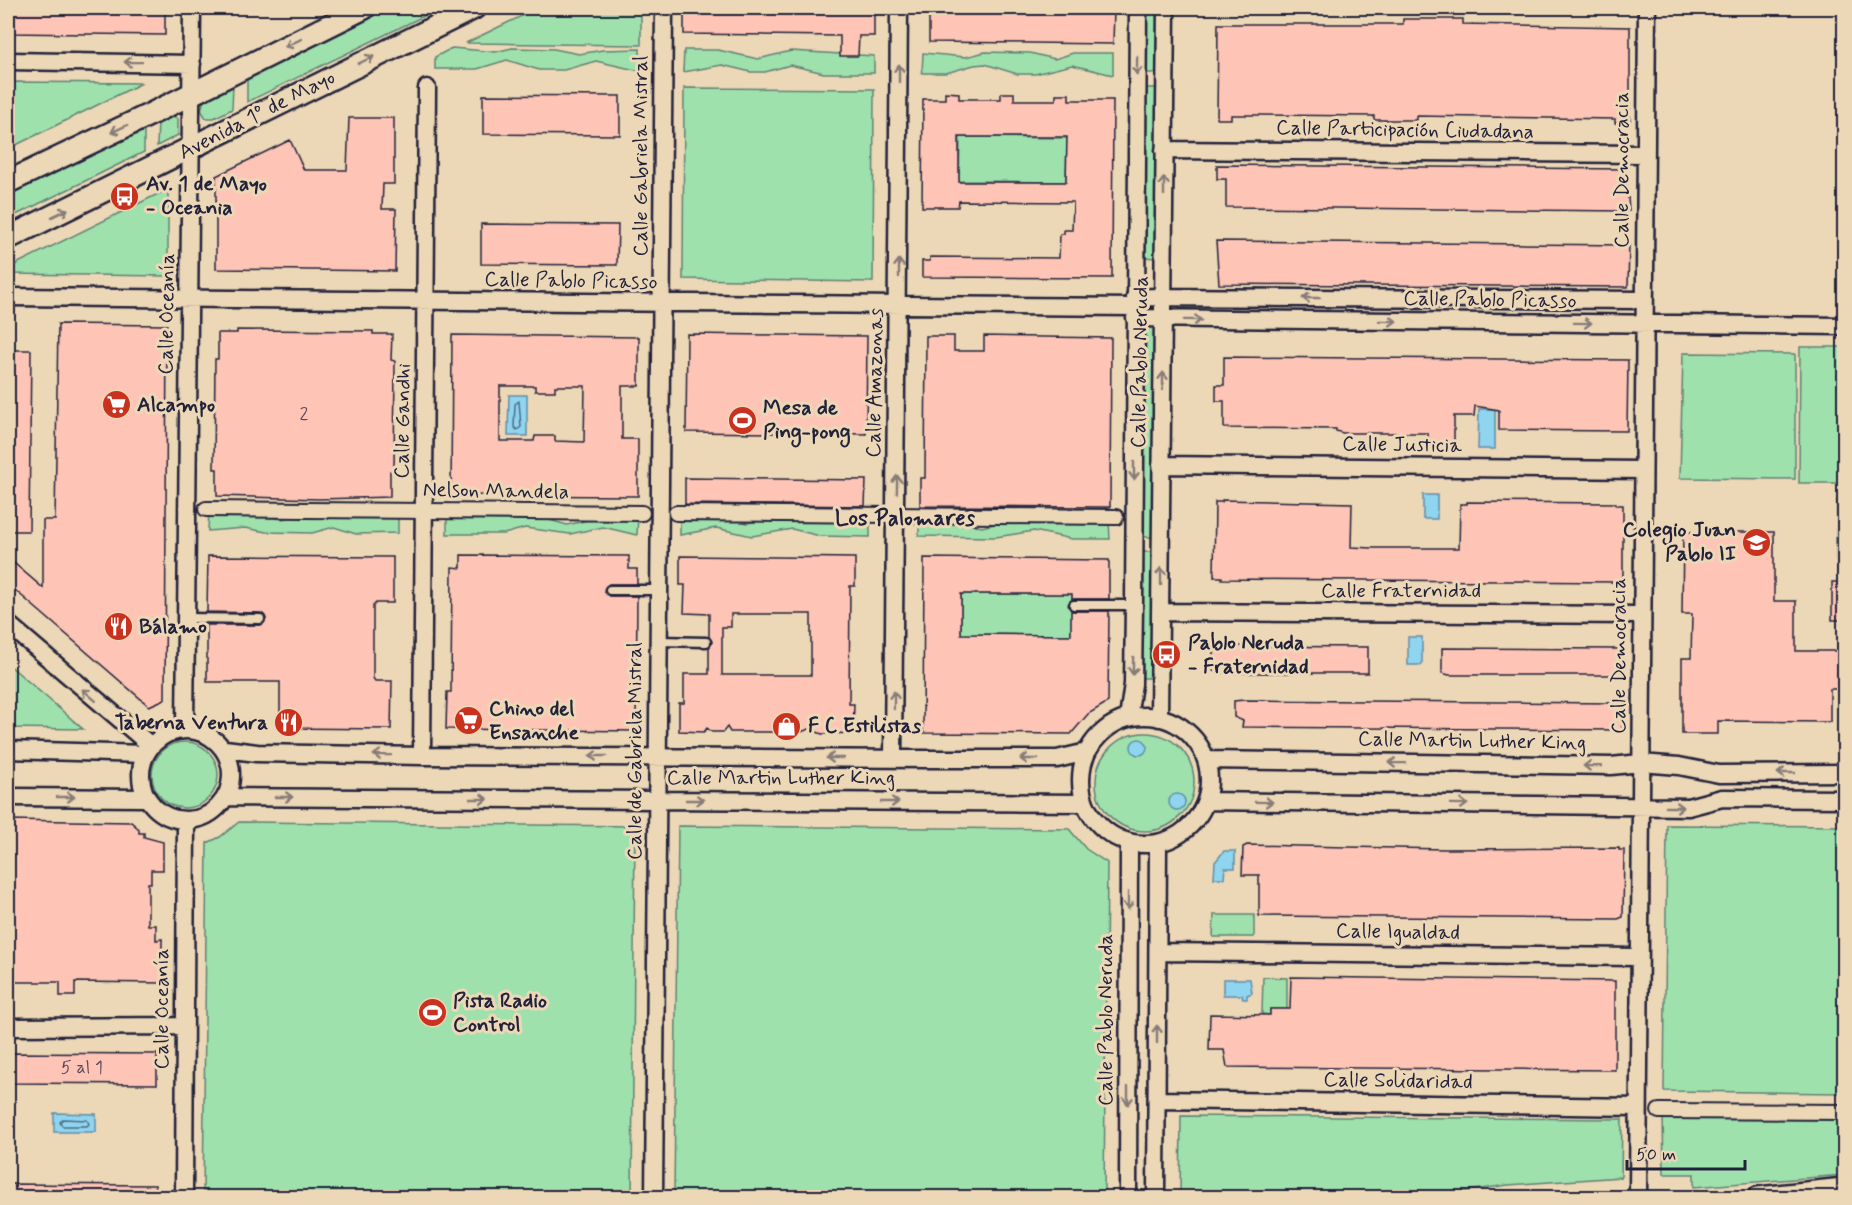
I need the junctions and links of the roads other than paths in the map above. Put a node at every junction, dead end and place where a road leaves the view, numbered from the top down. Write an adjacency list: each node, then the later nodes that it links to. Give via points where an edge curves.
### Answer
1 (192, 8): 10 (street, Calle Oceanía)
2 (364, 8): 12 (street, one-way to 12)
3 (474, 8): 13 (street, Avenida 1º de Mayo, one-way to 3)
4 (664, 8): 23 (street, Calle Gabriela Mistral)
5 (899, 8): 24 (street, Calle Amazonas, one-way to 5)
6 (1138, 8): 25 (street, Calle Pablo Neruda, one-way to 25)
7 (1166, 8): 14 (street, Calle Pablo Neruda)
8 (1647, 8): 15 (street, Calle Democracia)
9 (8, 61): 10 (street, one-way to 9)
10 (192, 64): 12 (street, Calle Oceanía)
11 (427, 88): 22 (street, Calle Gandhi)
12 (192, 94): 13 (street, Calle Oceanía); 16 (street, one-way to 16)
13 (192, 147): 17 (street, Avenida 1º de Mayo, one-way to 13); 20 (street, Calle Oceanía)
14 (1164, 150): 15 (street, Calle Participación Ciudadana); 19 (street, Calle Pablo Neruda, one-way to 14)
15 (1645, 154): 21 (street, Calle Democracia)
16 (8, 182)
17 (8, 238)
18 (8, 297): 20 (street, Calle Pablo Picasso)
19 (1165, 298): 21 (street, Calle Pablo Picasso, one-way to 19); 25 (street, Calle Pablo Picasso); 26 (street, Calle Pablo Neruda)
20 (190, 300): 22 (street, Calle Pablo Picasso); 43 (street, Calle Oceanía)
21 (1643, 300): 27 (street, Calle Democracia)
22 (428, 302): 23 (street, Calle Pablo Picasso); 32 (street, Calle Gandhi)
23 (663, 304): 24 (street, Calle Pablo Picasso); 38 (street, Calle de Gabriela Mistral)
24 (898, 306): 25 (street, Calle Pablo Picasso); 35 (street, Calle Amazonas, one-way to 24)
25 (1135, 307): 26 (street, Calle Pablo Picasso); 40 (street, Calle Pablo Neruda, one-way to 40)
26 (1165, 319): 27 (street, Calle Pablo Picasso, one-way to 27); 29 (street, Calle Pablo Neruda, one-way to 26)
27 (1643, 324): 28 (street, Calle Pablo Picasso); 30 (street, Calle Democracia)
28 (1845, 326)
29 (1161, 465): 30 (street, Calle Justicia); 41 (street, Calle Pablo Neruda, one-way to 29)
30 (1642, 470): 42 (street, Calle Democracia)
31 (206, 509): 32 (street, Nelson Mandela)
32 (423, 511): 33 (street, Nelson Mandela); 55 (street, Calle Gandhi)
33 (642, 513)
34 (676, 513): 35 (street)
35 (897, 515): 36 (street); 57 (street, Calle Amazonas, one-way to 35)
36 (1116, 517)
37 (610, 590): 38 (lane)
38 (659, 590): 46 (street, Calle de Gabriela Mistral)
39 (1074, 604): 40 (lane)
40 (1134, 605): 48 (street, Calle Pablo Neruda, one-way to 48, via 1133,684)
41 (1161, 612): 42 (street, Calle Fraternidad); 49 (street, Calle Pablo Neruda)
42 (1641, 615): 59 (street, Calle Democracia)
43 (187, 618): 44 (lane); 50 (street, Calle Oceanía)
44 (260, 619)
45 (8, 624): 51 (street, one-way to 45)
46 (658, 642): 47 (lane); 56 (street, Calle de Gabriela Mistral)
47 (706, 642)
48 (1128, 718): 49 (street); 54 (street, via 1106,730)
49 (1159, 718): 58 (street, via 1188,733)
50 (184, 729): 51 (street, via 166,734); 52 (street, via 205,733)
51 (148, 749): 53 (street); 63 (street, via 140,774)
52 (225, 749): 55 (street, Calle Martin Luther King, one-way to 52); 62 (street, via 231,770)
53 (8, 750)
54 (1087, 752): 57 (street, Calle Martin Luther King, one-way to 57, via 1057,759); 67 (street, via 1080,777)
55 (422, 756): 56 (street, Calle Martin Luther King, one-way to 55)
56 (657, 757): 57 (street, Calle Martin Luther King, one-way to 56); 64 (street, Calle de Gabriela Mistral)
57 (894, 758)
58 (1206, 760): 59 (street, Calle Martin Luther King, one-way to 58, via 1611,766); 66 (street)
59 (1641, 763): 60 (street, Calle Martin Luther King, one-way to 59, via 1719,774); 68 (street, Calle Democracia)
60 (1845, 773)
61 (8, 796): 63 (street, one-way to 63)
62 (226, 797): 64 (street, Calle Martin Luther King, one-way to 64); 69 (street, via 206,816)
63 (146, 798): 69 (street, via 163,815)
64 (657, 800): 67 (street, Calle Martin Luther King, one-way to 67); 82 (street, Calle de Gabriela Mistral)
65 (1845, 800): 68 (street, one-way to 65, via 1688,807 1722,798)
66 (1206, 801): 68 (street, one-way to 68); 71 (street, via 1188,829)
67 (1084, 803): 70 (street, via 1102,828)
68 (1640, 807): 73 (street, Calle Democracia)
69 (186, 821): 74 (street, Calle Oceanía)
70 (1129, 843): 71 (street); 83 (street, Calle Pablo Neruda, one-way to 83)
71 (1158, 844): 72 (street)
72 (1158, 952): 73 (street, Calle Igualdad); 76 (street, one-way to 72)
73 (1638, 957): 77 (street, Calle Democracia)
74 (185, 1026): 75 (street); 81 (street, Calle Oceanía)
75 (8, 1027)
76 (1157, 1100): 77 (street, Calle Solidaridad); 84 (street)
77 (1638, 1107): 85 (street, Calle Democracia)
78 (1659, 1111): 79 (street)
79 (1845, 1112)
80 (1845, 1189): 86 (street)
81 (184, 1197)
82 (654, 1197)
83 (1128, 1197)
84 (1156, 1197)
85 (1638, 1197)
86 (1758, 1197)

